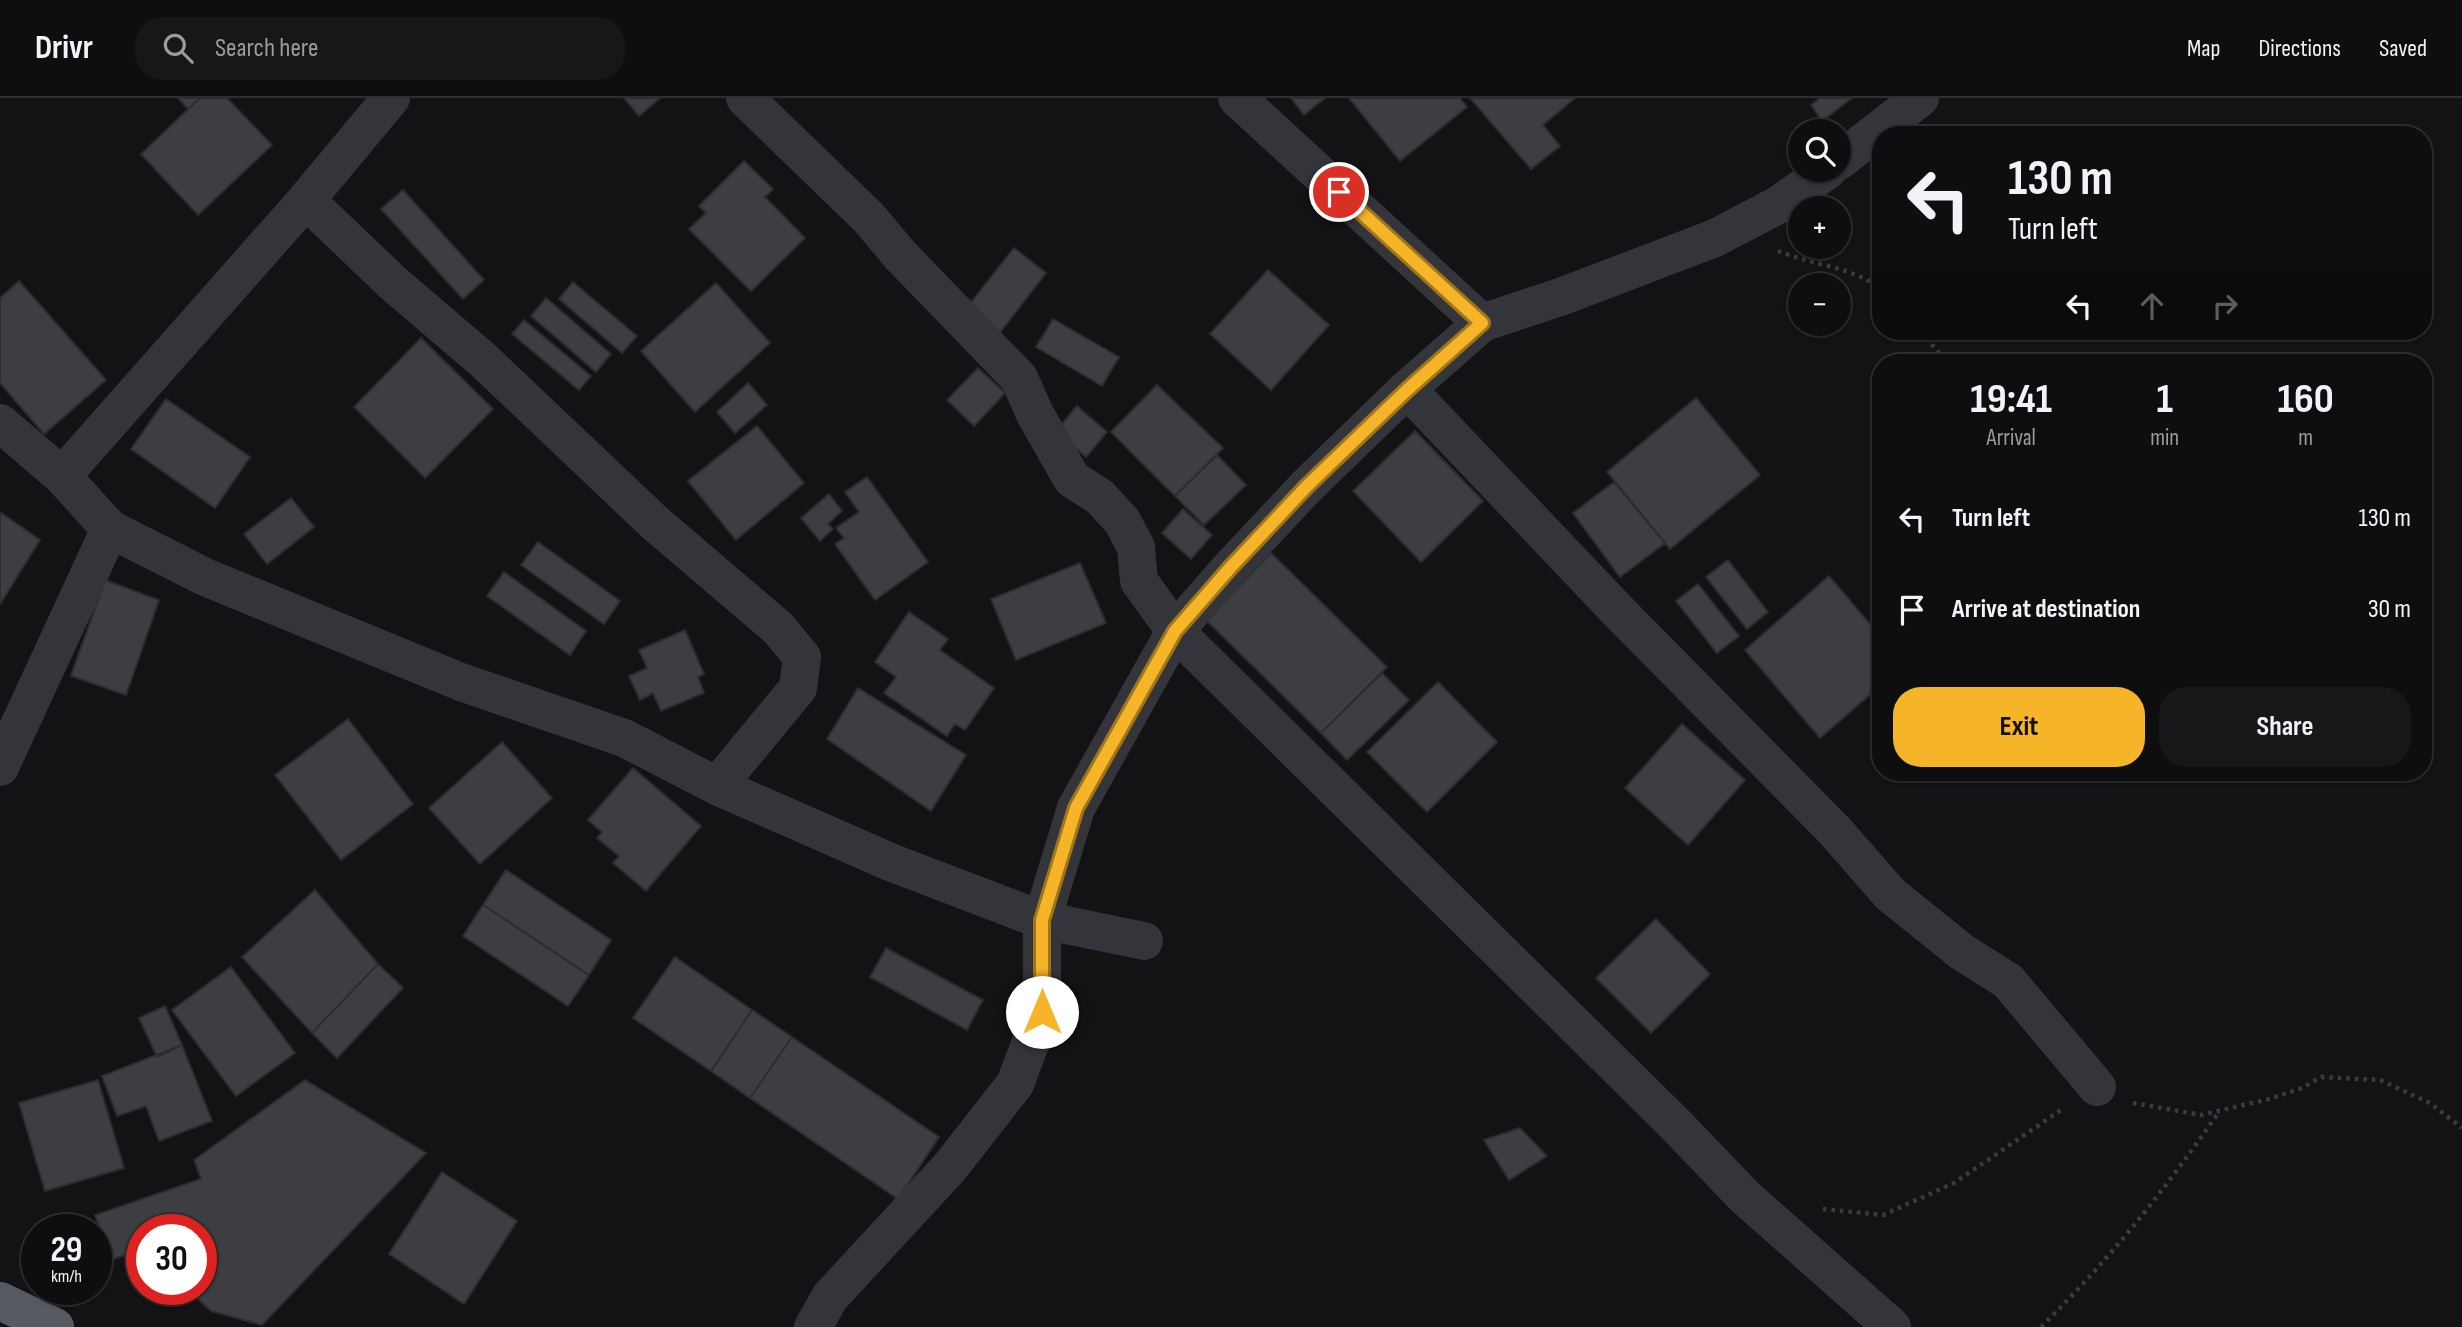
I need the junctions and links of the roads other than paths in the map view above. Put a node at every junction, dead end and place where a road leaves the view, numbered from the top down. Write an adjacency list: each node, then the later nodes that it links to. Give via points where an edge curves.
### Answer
1 (391, 98): 9 (street)
2 (745, 98): 15 (street, via 869,218 1019,378 1072,479 1100,496 1122,521 1136,547 1139,581)
3 (1237, 98): 10 (street)
4 (1920, 98): 5 (street)
5 (1885, 126)
6 (1872, 136): 7 (street)
7 (1851, 153)
8 (1811, 182): 10 (street, via 1745,224)
9 (306, 200): 13 (street); 17 (street, via 655,523 778,628 802,657 798,688)
10 (1482, 323): 11 (street)
11 (1407, 390): 15 (street, via 1307,486); 20 (street, via 1835,831 1890,894 1962,953 2008,981)
12 (0, 423): 13 (street)
13 (62, 476): 14 (street)
14 (110, 529): 16 (street); 17 (street, via 205,577 461,682 624,738)
15 (1175, 631): 18 (street, via 1076,808); 24 (street, via 1745,1198)
16 (0, 767)
17 (717, 786): 18 (street, via 890,862)
18 (1042, 920): 19 (street); 23 (street, via 1042,1012 1016,1084 950,1167 830,1297)
19 (1144, 941)
20 (2097, 1087)
21 (0, 1301): 22 (highway)
22 (55, 1327)
23 (814, 1327)
24 (1892, 1327)

